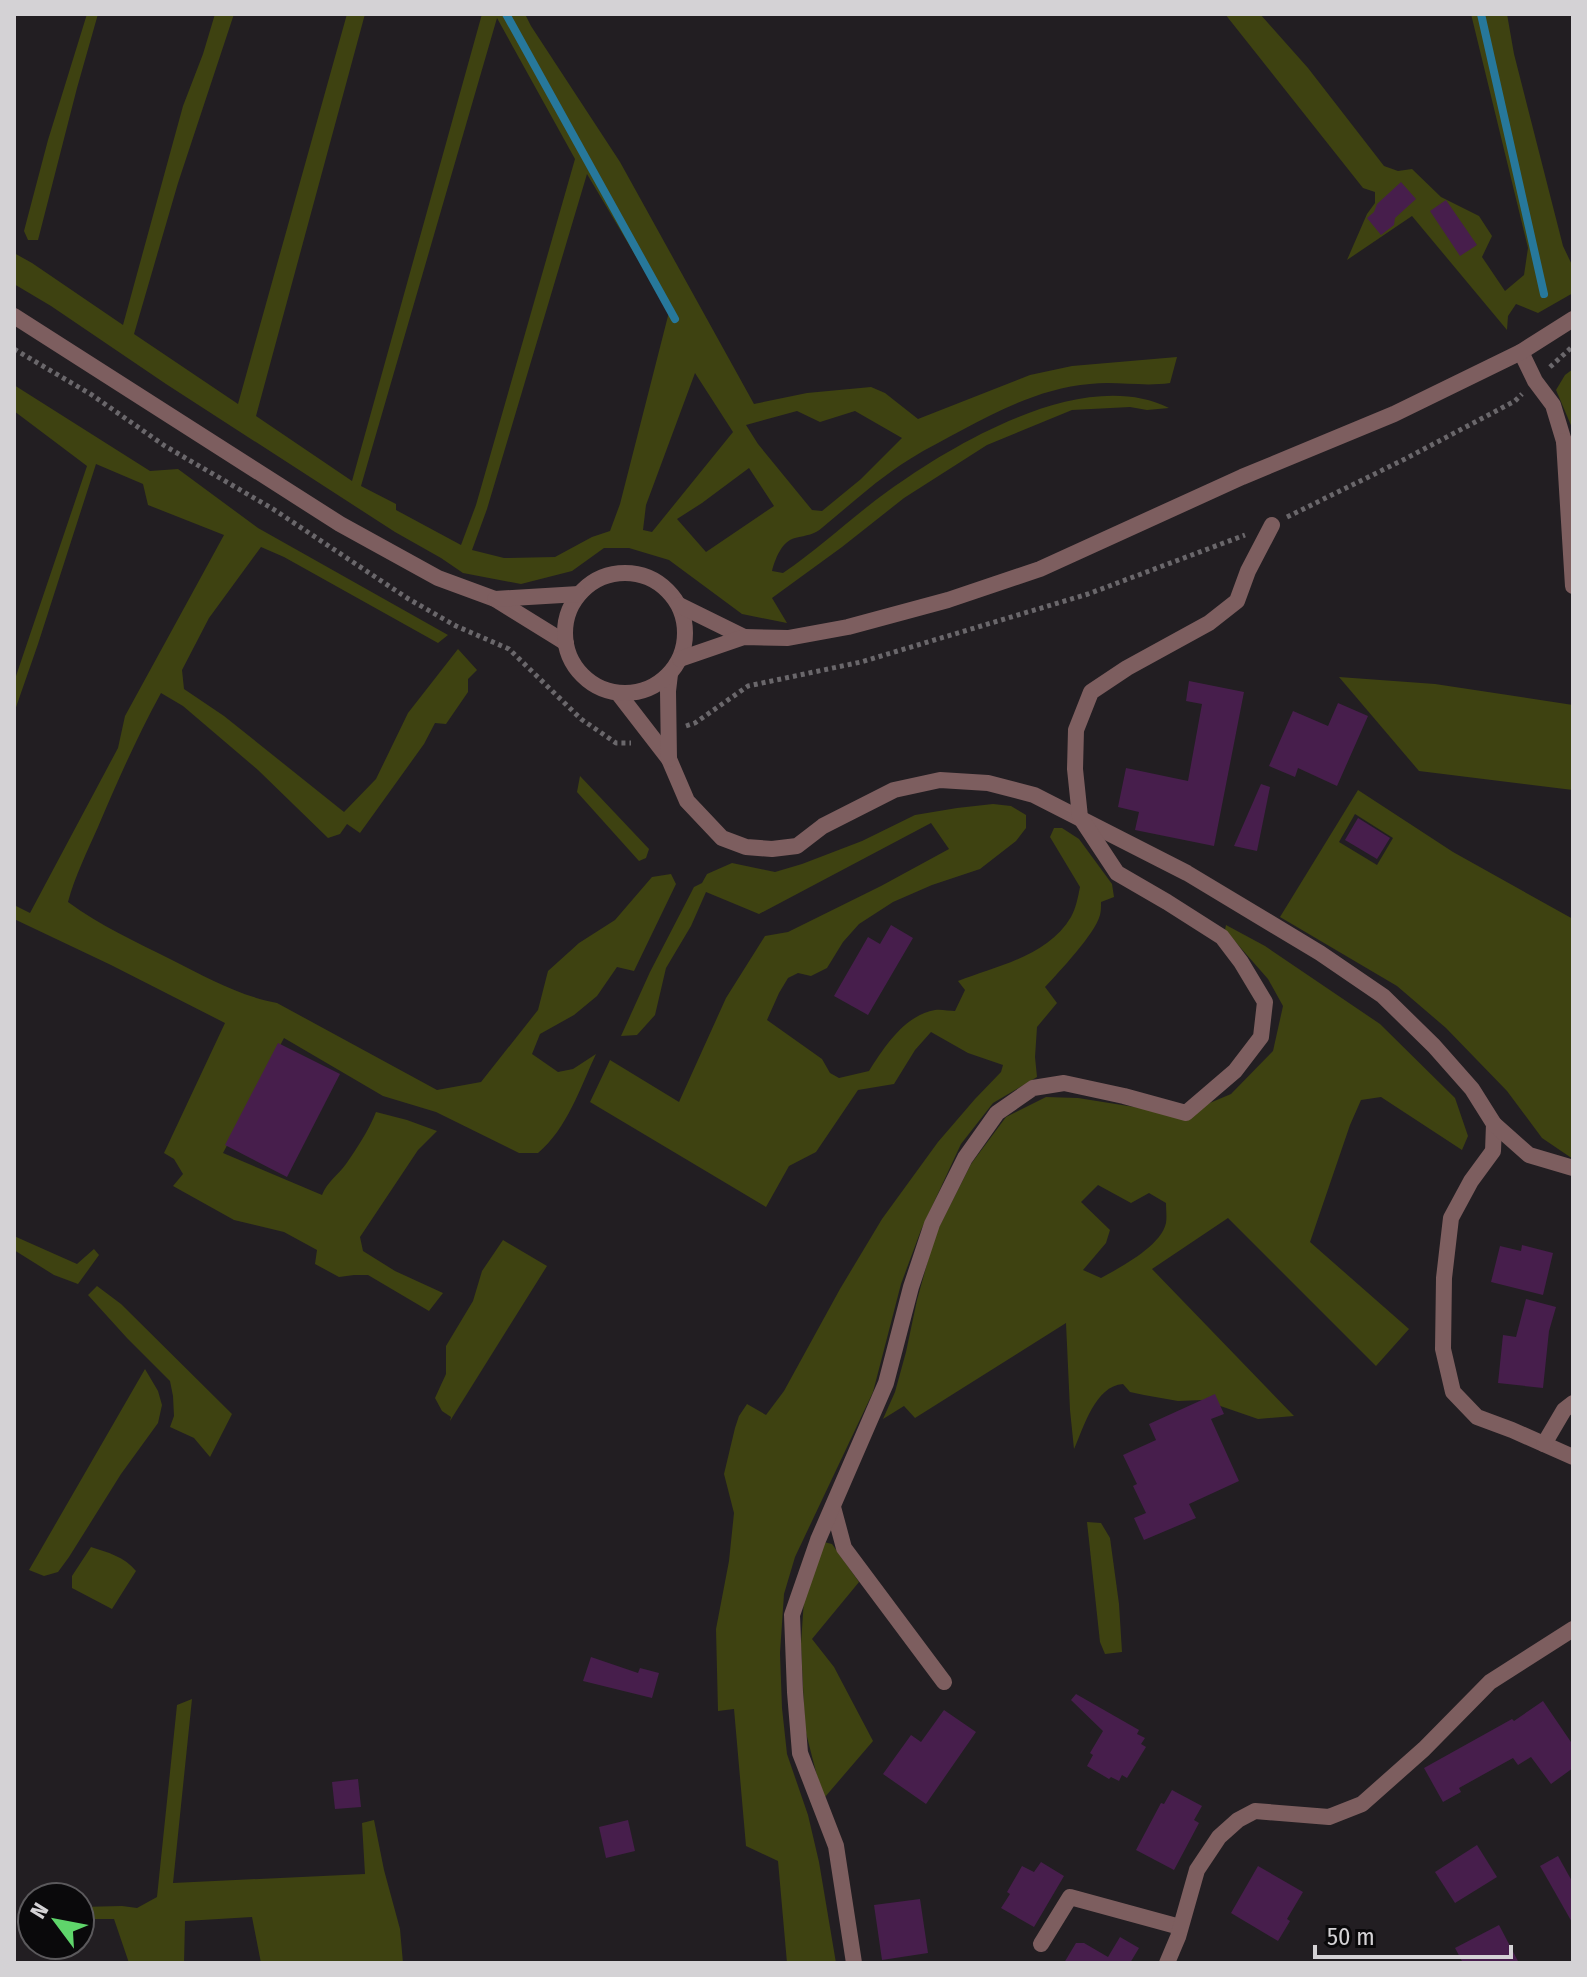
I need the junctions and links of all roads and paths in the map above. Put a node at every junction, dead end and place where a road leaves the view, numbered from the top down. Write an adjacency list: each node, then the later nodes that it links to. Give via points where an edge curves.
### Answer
1 (14, 316): 12 (street, via 340,524 438,578)
2 (1573, 319): 5 (street)
3 (1573, 347): 6 (path)
4 (14, 349): 20 (path, via 407,598 509,649 581,719 616,743)
5 (1521, 352): 6 (street); 14 (street, via 1394,414 1040,569 848,627 788,638)
6 (1535, 381): 7 (street, via 1553,405); 9 (path, via 1515,401)
7 (1564, 441): 8 (street); 10 (street)
8 (1573, 463)
9 (1272, 525): 19 (path, via 1088,594 861,662 748,686 695,723); 22 (street, via 1237,601 1091,692 1076,730)
10 (1573, 586)
11 (579, 594): 12 (street); 13 (street, via 607,576 624,573 656,581); 15 (street, via 565,626)
12 (495, 599): 15 (street)
13 (679, 605): 14 (street); 16 (street, via 685,641)
14 (744, 637): 16 (street)
15 (566, 643): 18 (street, via 584,677)
16 (680, 659): 17 (street)
17 (670, 674): 18 (street, via 654,686); 19 (street)
18 (618, 693): 20 (street)
19 (668, 731): 21 (street)
20 (650, 736): 21 (street)
21 (669, 759): 22 (street, via 687,801 722,838 746,847 797,846 823,826 894,790 940,780 988,783 1034,795)
22 (1080, 817): 23 (street, via 1258,914 1383,996 1472,1089); 28 (street, via 1117,873 1222,937 1265,1002 1261,1037 1235,1071 1186,1113 1064,1083 1033,1088 997,1113 965,1158 932,1224 886,1383)
23 (1494, 1124): 24 (street, via 1529,1155); 26 (street, via 1493,1151 1451,1218 1443,1349 1453,1392 1477,1417)
24 (1573, 1168)
25 (1573, 1403): 26 (street)
26 (1544, 1444): 27 (street)
27 (1573, 1457)
28 (833, 1507): 30 (street, via 844,1548); 33 (street, via 792,1615 795,1692 800,1753 836,1846)
29 (1573, 1629): 31 (street, via 1490,1682 1362,1804 1329,1817 1255,1811 1238,1820 1197,1870)
30 (944, 1682)
31 (1180, 1927): 32 (street, via 1070,1897); 34 (street)
32 (1041, 1944)
33 (854, 1963)
34 (1167, 1963)

